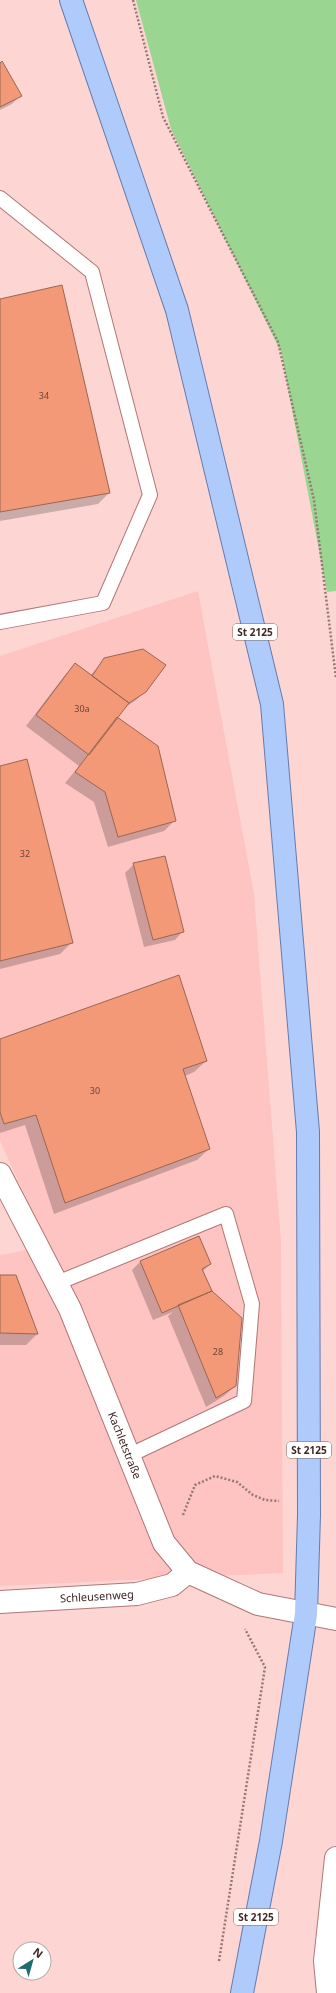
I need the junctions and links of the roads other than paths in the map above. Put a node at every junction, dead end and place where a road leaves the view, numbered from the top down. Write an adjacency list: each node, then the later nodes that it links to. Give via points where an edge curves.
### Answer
1 (71, 0): 9 (main road, St 2125, via 177,310 272,704 308,1132 309,1514)
2 (0, 198): 3 (lane, via 92,272 150,495 104,603)
3 (0, 622)
4 (0, 1174): 5 (street, Kachletstraße)
5 (57, 1283): 6 (street, Kachletstraße); 6 (lane, via 226,1214 252,1304 244,1401)
6 (130, 1455): 7 (street, Kachletstraße, via 164,1543)
7 (188, 1572): 8 (street, Schleusenweg, via 172,1585 137,1594); 9 (street, Kachletstraße, via 258,1604)
8 (0, 1602)
9 (306, 1614): 10 (street, Kachletstraße); 12 (main road, St 2125, via 271,1841)
10 (336, 1619)
11 (336, 1858): 13 (street, via 325,1960)
12 (242, 1993)
13 (328, 1993)

